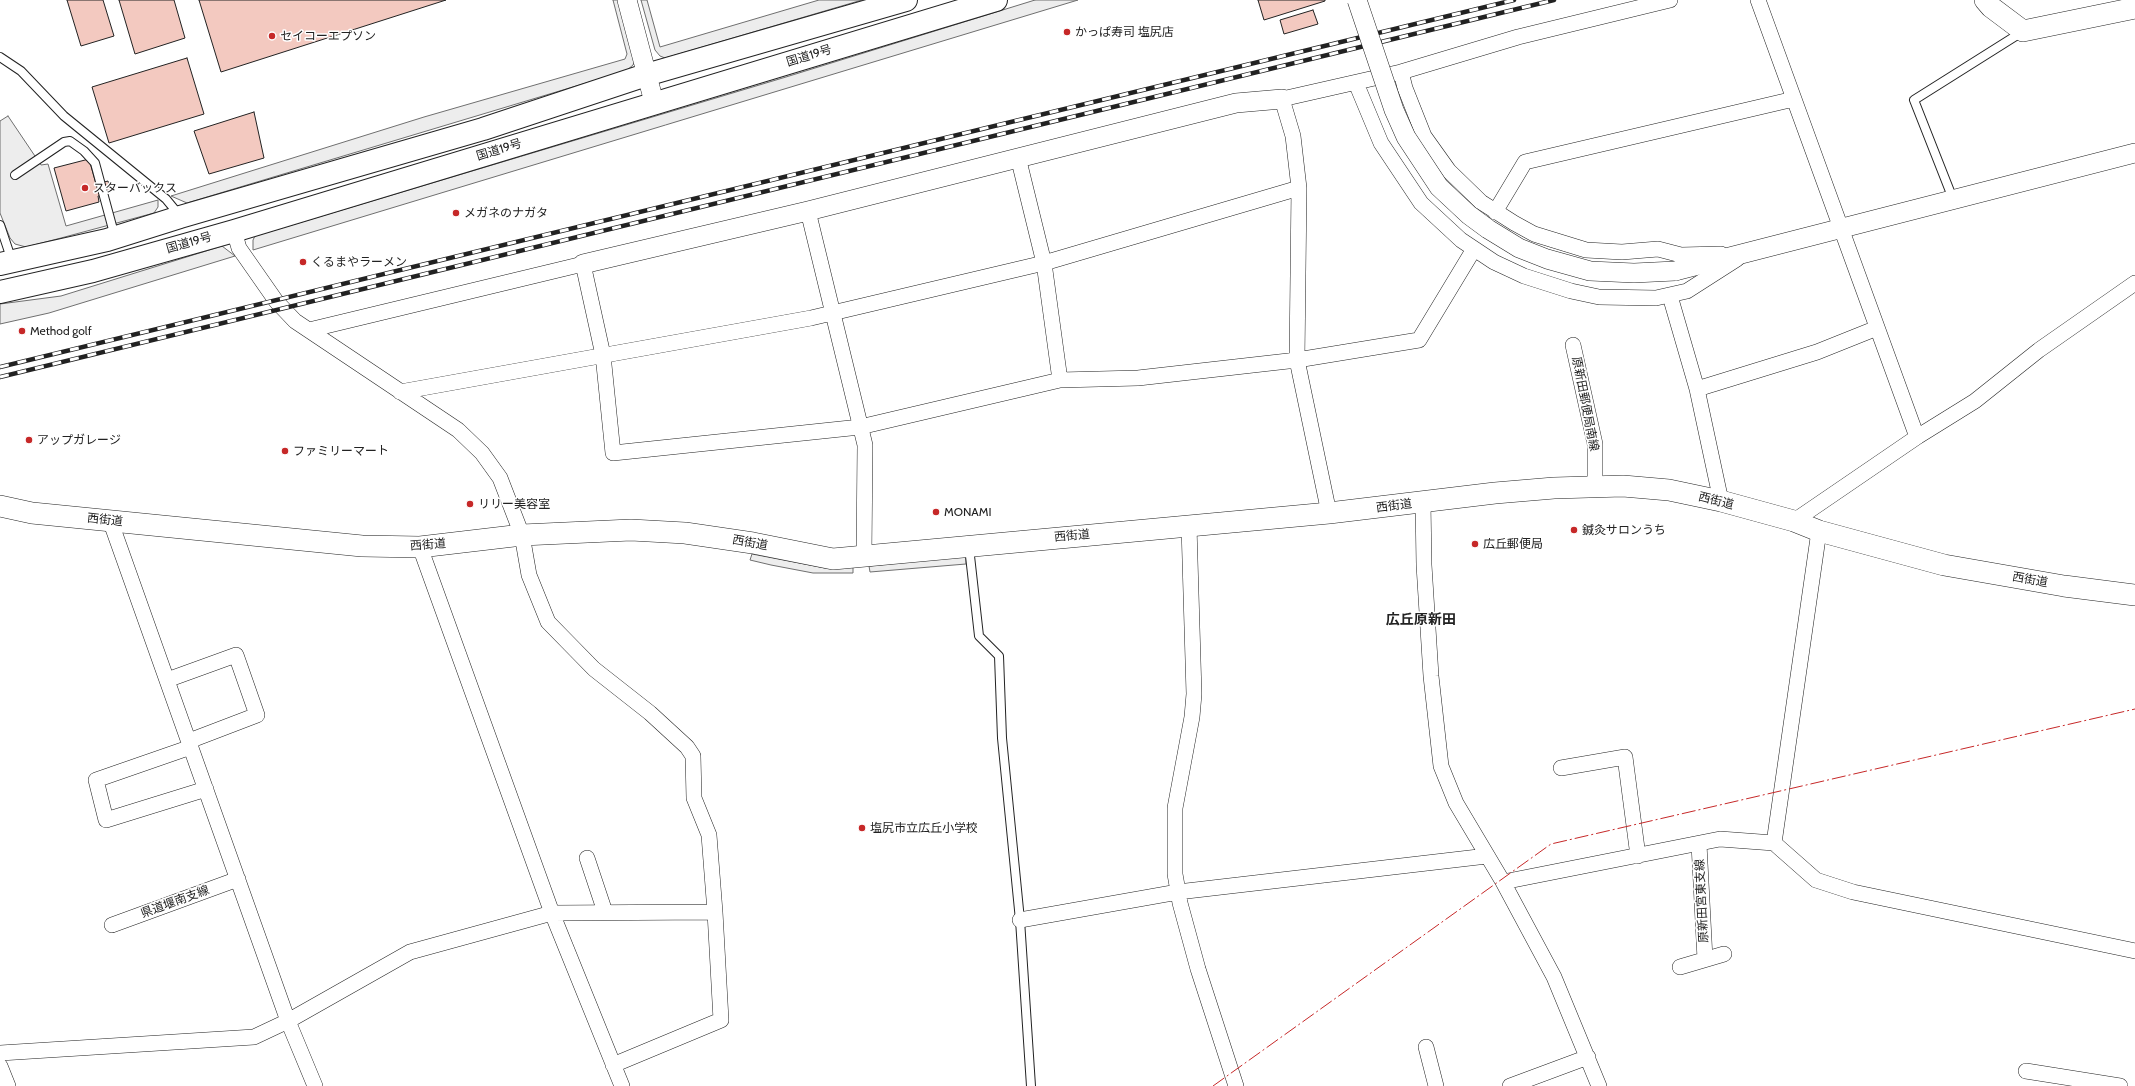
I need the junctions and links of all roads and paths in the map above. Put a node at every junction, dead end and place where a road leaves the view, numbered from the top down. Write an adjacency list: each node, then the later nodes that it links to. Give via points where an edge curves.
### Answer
1 (627, 0): 12 (street)
2 (906, 0): 12 (highway, 国道19号)
3 (996, 0): 16 (highway, 国道19号)
4 (1358, 0): 30 (street, bridge, via 1394,110 1406,137 1439,187 1488,229 1519,248 1582,269 1634,273 1675,271)
5 (1670, 0): 11 (street, via 1518,37)
6 (1758, 0): 15 (street)
7 (1985, 0): 9 (main road)
8 (2135, 8): 9 (main road)
9 (2023, 31): 21 (lane, via 1914,100)
10 (0, 57): 24 (lane, via 21,71 64,116 166,199)
11 (1401, 72): 13 (street); 23 (street, via 1424,136 1450,171 1481,202)
12 (646, 75): 16 (street); 24 (highway, 国道19号, via 483,129)
13 (1356, 83): 14 (street); 29 (street, via 1381,143 1399,173 1421,203)
14 (1282, 99): 18 (street, via 1236,103); 20 (street, via 1293,136)
15 (1794, 99): 23 (street, via 1525,162); 26 (street)
16 (654, 102): 27 (highway, 国道19号)
17 (2135, 153): 21 (street)
18 (1018, 157): 22 (street); 32 (street)
19 (15, 175): 28 (lane, via 64,142 70,141 95,163)
20 (1299, 188): 32 (street); 42 (street)
21 (1953, 199): 26 (street)
22 (808, 211): 33 (street); 37 (street)
23 (1495, 212): 30 (street, via 1534,234 1586,250 1622,252 1658,249 1681,255)
24 (180, 217): 28 (highway, 国道19号)
25 (0, 225): 31 (lane)
26 (1841, 228): 30 (street); 38 (street)
27 (234, 231): 35 (highway, 国道19号, via 93,271); 39 (street, via 239,248 276,300 295,322)
28 (116, 238): 31 (highway, 国道19号)
29 (1474, 249): 36 (street, via 1524,276 1570,291 1628,298); 42 (street, via 1419,340)
30 (1744, 254): 36 (street, via 1687,291)
31 (6, 263)
32 (1044, 263): 37 (street); 43 (street)
33 (583, 264): 39 (street); 41 (street)
34 (2135, 283): 47 (street, via 2039,350 1975,401)
35 (0, 292)
36 (1670, 296): 44 (street)
37 (832, 313): 41 (street); 46 (street)
38 (1877, 328): 44 (street, via 1817,352); 47 (street)
39 (309, 330): 45 (street)
40 (1573, 345): 48 (street, 原新田郵便局南線, via 1595,444)
41 (603, 355): 45 (street); 46 (street, via 613,454)
42 (1296, 360): 43 (street, via 1138,378); 52 (street)
43 (1060, 380): 46 (street)
44 (1697, 388): 49 (street)
45 (400, 392): 57 (street, via 458,430 482,453 500,478)
46 (860, 426): 60 (street, via 865,445)
47 (1917, 437): 54 (street)
48 (1595, 487): 49 (main road, 西街道, via 1623,486 1669,490); 50 (main road, 西街道, via 1495,493)
49 (1721, 501): 54 (main road, 西街道)
50 (1423, 502): 52 (main road, 西街道); 68 (street, via 1431,676 1441,766 1456,803)
51 (0, 506): 53 (main road, 西街道, via 32,513)
52 (1329, 513): 55 (main road, 西街道)
53 (110, 520): 59 (main road, 西街道, via 362,546); 62 (street)
54 (1794, 521): 56 (main road, 西街道)
55 (1188, 526): 58 (main road, 西街道); 73 (street, via 1194,694 1175,808 1175,874)
56 (1819, 531): 61 (main road, 西街道, via 1944,564 2064,586); 66 (street)
57 (522, 535): 59 (main road, 西街道); 60 (main road, 西街道, via 631,530 685,533 833,559); 75 (street, via 529,575 548,622 594,669 650,713 687,747 693,756 694,798 709,835)
58 (969, 545): 60 (main road, 西街道); 77 (lane, via 979,636 998,656 1002,738)
59 (420, 547): 76 (street)
60 (864, 556)
61 (2135, 595)
62 (167, 680): 63 (street); 63 (street, via 236,656 257,714)
63 (190, 744): 65 (street); 65 (street, via 96,780 106,820)
64 (1561, 768): 69 (street, via 1625,757)
65 (206, 789): 71 (street)
66 (1774, 843): 67 (street, via 1720,839); 79 (street, via 1816,880 1853,892)
67 (1699, 844): 69 (street); 81 (street, 原新田宮東支線)
68 (1487, 856): 72 (street); 73 (street)
69 (1638, 856): 72 (street)
70 (587, 858): 74 (street)
71 (238, 879): 78 (street, 県道堰南支線); 83 (street)
72 (1502, 882): 86 (street, via 1554,977)
73 (1178, 892): 77 (street); 94 (street, via 1198,969)
74 (605, 912): 75 (street); 76 (street)
75 (715, 912): 87 (street, via 721,1020)
76 (552, 913): 83 (street, via 410,952); 87 (street)
77 (1020, 920): 93 (lane)
78 (112, 925)
79 (2135, 951)
80 (1724, 954): 81 (street)
81 (1705, 959): 82 (street)
82 (1680, 967)
83 (288, 1021): 85 (street, via 254,1037); 92 (street)
84 (1426, 1047): 95 (street)
85 (0, 1053)
86 (1588, 1057): 96 (street); 97 (street)
87 (613, 1065): 90 (street)
88 (0, 1066): 91 (street)
89 (2026, 1071): 98 (street)
90 (619, 1085)
91 (8, 1086)
92 (314, 1086)
93 (1031, 1086)
94 (1236, 1086)
95 (1436, 1086)
96 (1510, 1086)
97 (1599, 1086)
98 (2120, 1086)

